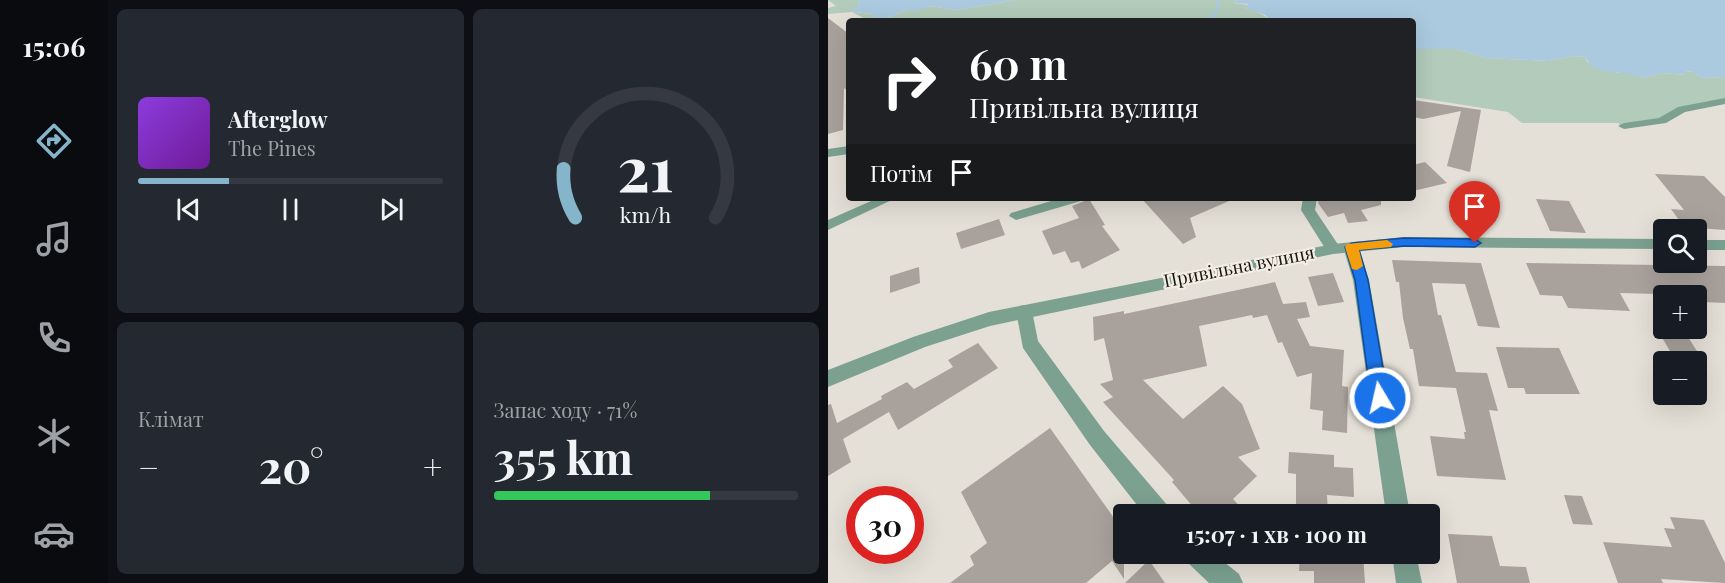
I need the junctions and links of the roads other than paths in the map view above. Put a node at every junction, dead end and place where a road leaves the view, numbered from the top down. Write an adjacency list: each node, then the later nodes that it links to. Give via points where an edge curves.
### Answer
1 (1725, 101): 2 (street, via 1682,109 1662,121)
2 (1624, 126)
3 (846, 150): 4 (street)
4 (828, 153)
5 (882, 201): 9 (street)
6 (1066, 201): 8 (street)
7 (1310, 201): 13 (street, via 1308,210)
8 (1016, 216)
9 (828, 225)
10 (1653, 244): 13 (street, Привільна вулиця, via 1404,242)
11 (1707, 244): 12 (street)
12 (1725, 245)
13 (1342, 248): 14 (street, Привільна вулиця); 17 (street, via 1361,280)
14 (1025, 311): 15 (street, Привільна вулиця, via 920,342); 16 (street, via 1029,344)
15 (828, 379)
16 (1150, 504)
17 (1396, 504)
18 (1206, 564): 20 (street)
19 (1406, 564): 21 (street)
20 (1230, 583)
21 (1409, 583)

